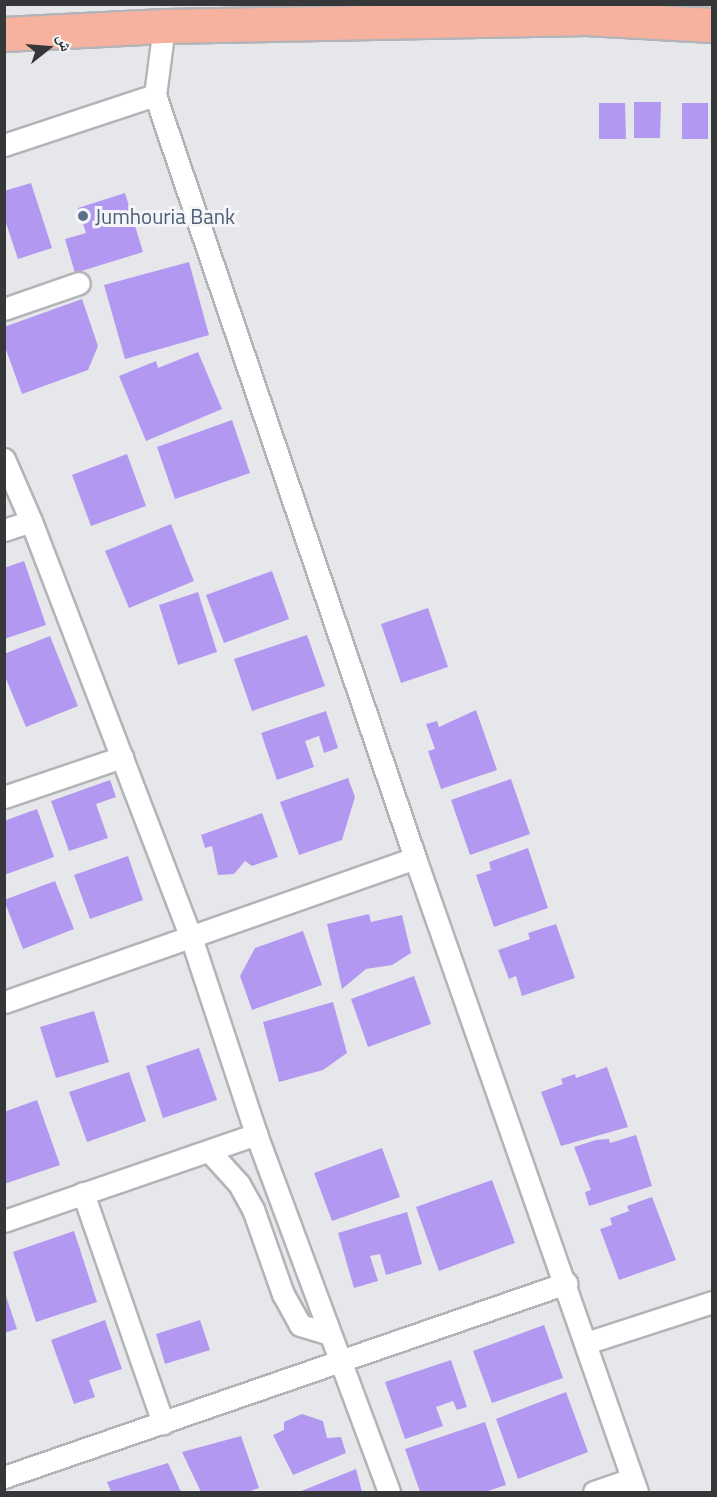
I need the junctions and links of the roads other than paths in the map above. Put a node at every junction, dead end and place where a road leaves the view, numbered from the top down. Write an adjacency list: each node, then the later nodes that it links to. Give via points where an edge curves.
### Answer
1 (586, 11): 2 (highway); 3 (highway)
2 (712, 25)
3 (164, 26): 4 (highway); 5 (street)
4 (4, 34)
5 (155, 95): 6 (street); 14 (street)
6 (4, 145)
7 (79, 283): 8 (street)
8 (4, 309)
9 (4, 459): 10 (street)
10 (31, 521): 11 (street); 12 (street)
11 (4, 530)
12 (122, 758): 13 (street); 15 (street)
13 (4, 797)
14 (415, 858): 15 (street); 21 (street)
15 (191, 937): 16 (street); 17 (street)
16 (4, 1002)
17 (256, 1134): 18 (street); 23 (street)
18 (209, 1151): 19 (street); 23 (street, via 239,1184 253,1209 283,1294 300,1325)
19 (83, 1194): 20 (street); 26 (street)
20 (4, 1221)
21 (566, 1283): 24 (street); 25 (street)
22 (712, 1302): 24 (street)
23 (330, 1334): 25 (street)
24 (586, 1342): 28 (street)
25 (340, 1361): 26 (street); 29 (street)
26 (163, 1423): 27 (street)
27 (4, 1477)
28 (635, 1486): 30 (street)
29 (389, 1492)
30 (594, 1492)

